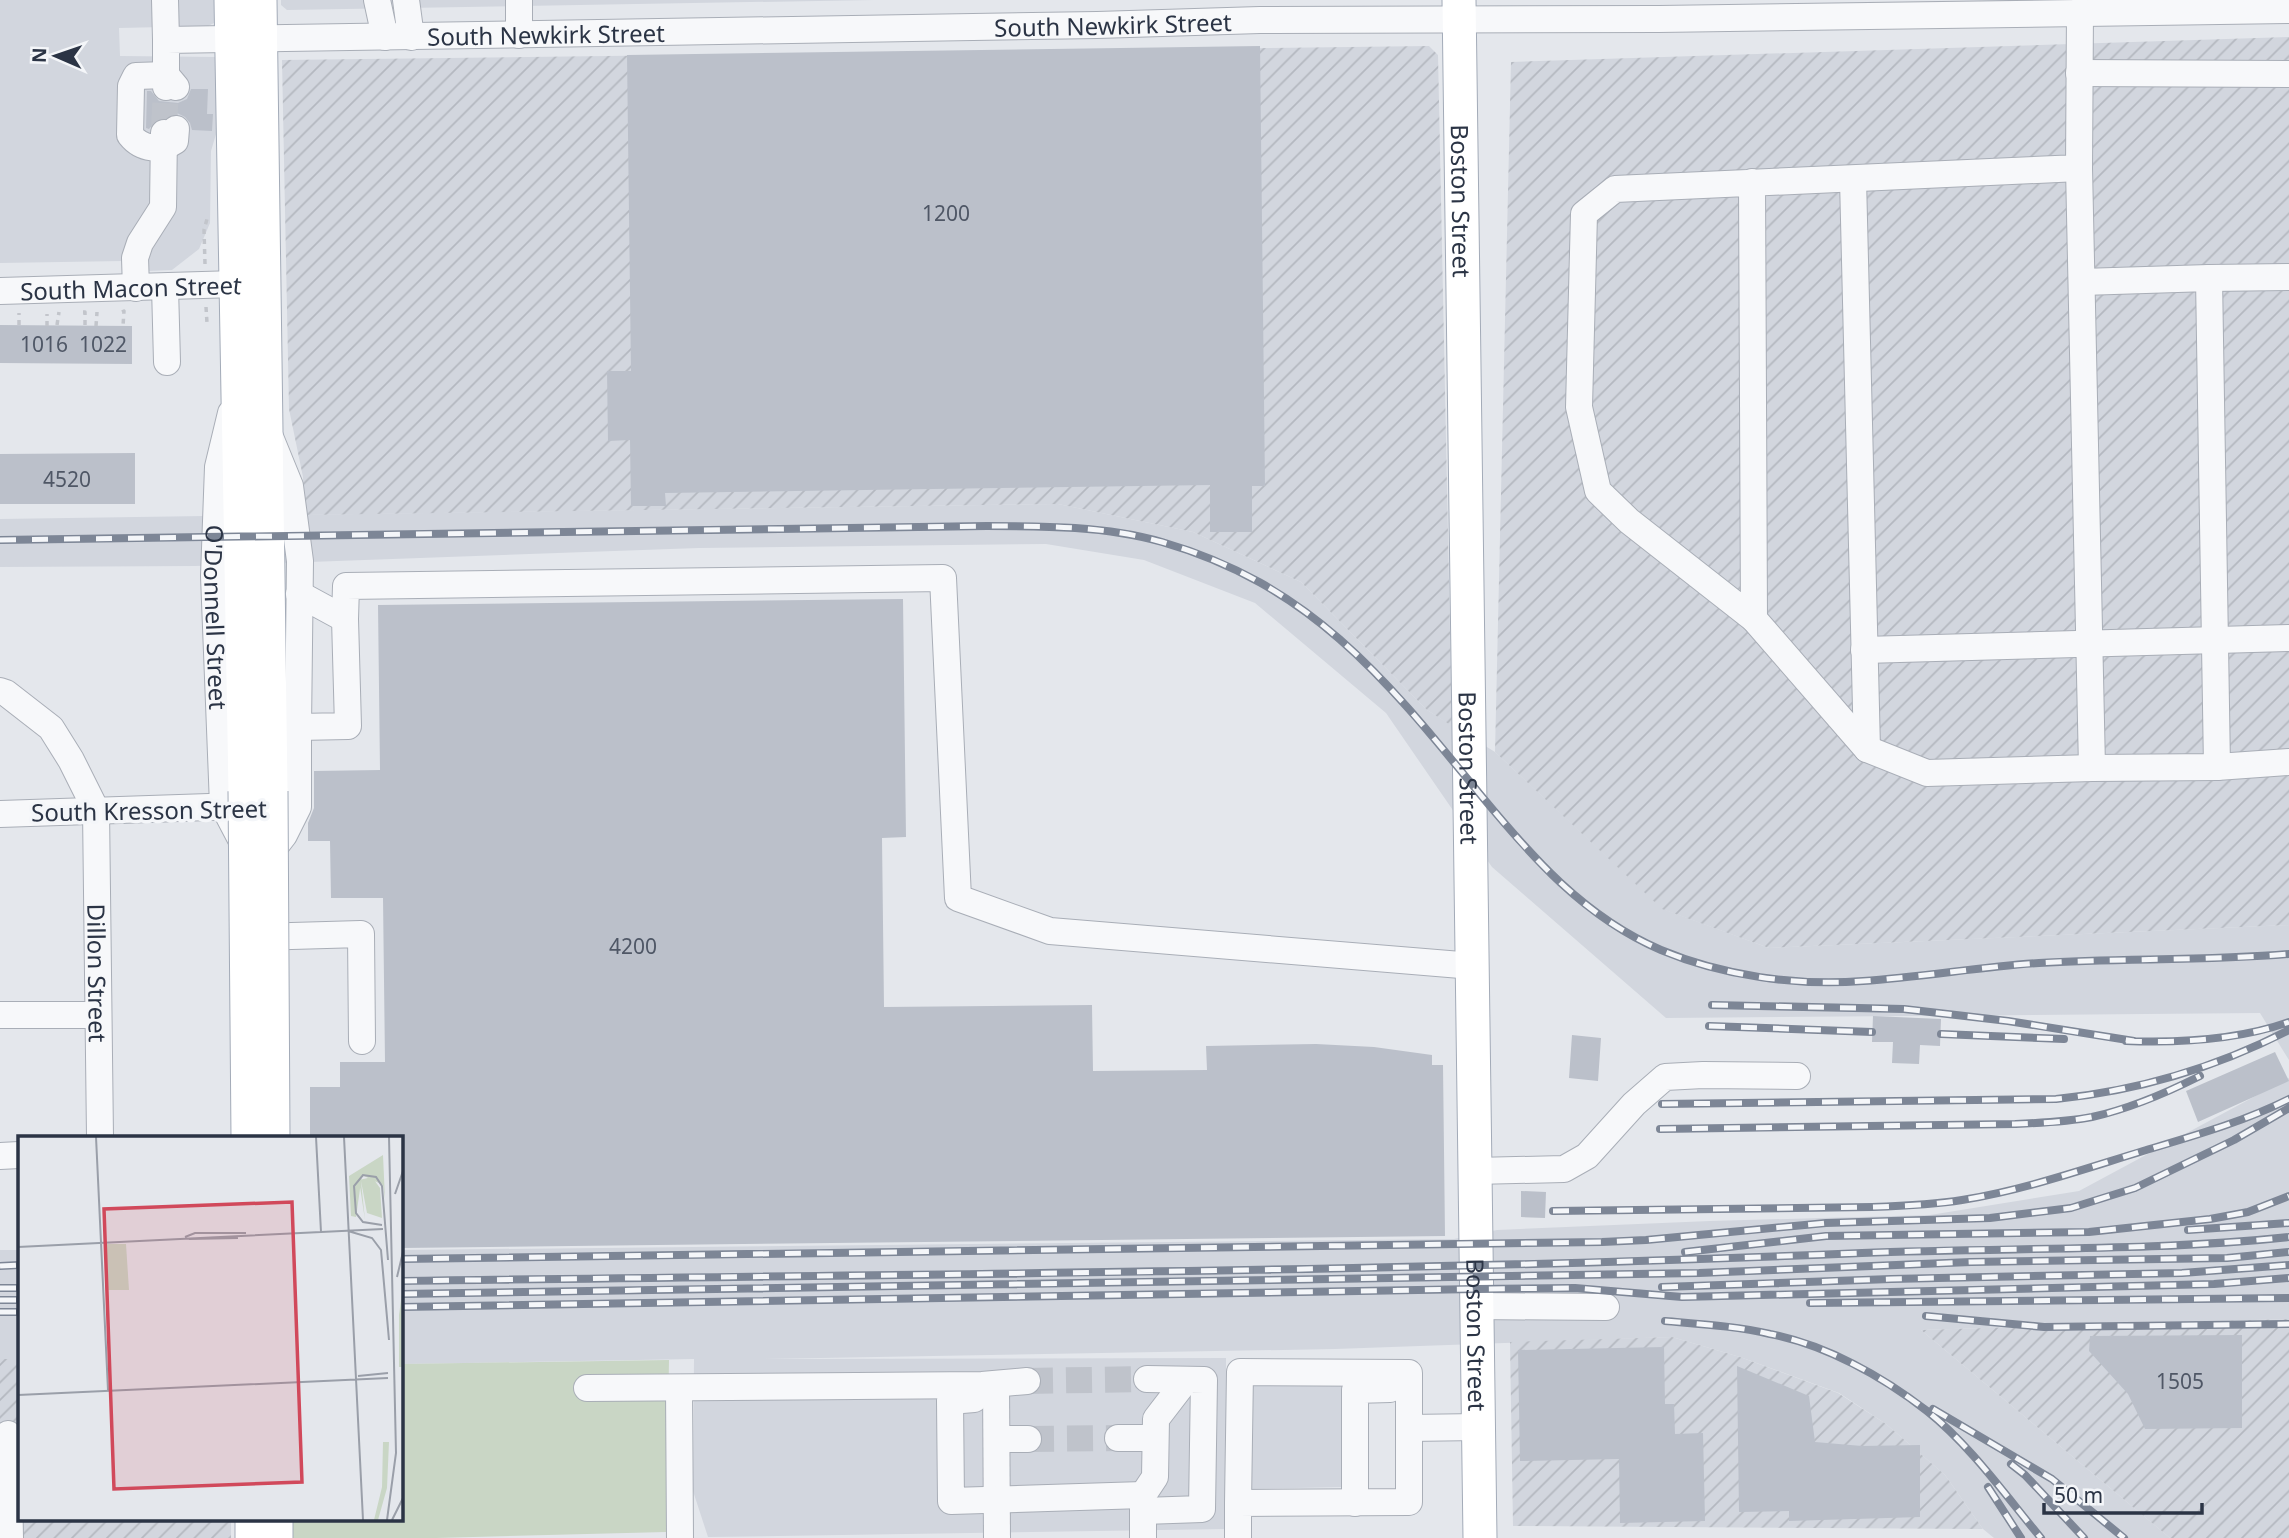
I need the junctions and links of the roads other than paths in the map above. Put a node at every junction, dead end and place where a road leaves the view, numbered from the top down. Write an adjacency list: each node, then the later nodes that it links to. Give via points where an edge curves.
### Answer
1 (165, 0): 15 (street)
2 (231, 0): 14 (main road, O'Donnell Street)
3 (260, 0): 14 (main road, O'Donnell Street)
4 (377, 0): 12 (street)
5 (406, 0): 13 (street)
6 (519, 0): 11 (street)
7 (1459, 9): 8 (street, South Newkirk Street); 11 (street, South Newkirk Street, via 1097,25); 48 (main road, Boston Street)
8 (1659, 9): 10 (street, South Newkirk Street)
9 (2289, 10): 10 (street, South Newkirk Street)
10 (2080, 11): 16 (street)
11 (519, 36): 13 (street, South Newkirk Street)
12 (384, 37): 13 (street, South Newkirk Street); 14 (street, South Newkirk Street)
13 (411, 37)
14 (246, 38): 15 (street, South Newkirk Street); 24 (main road, O'Donnell Street)
15 (166, 40): 25 (street, via 166,84 136,76 131,86 130,135 140,145 164,134 163,207 140,243 135,258)
16 (2079, 73): 17 (street); 18 (street)
17 (2289, 74)
18 (2079, 168): 19 (street); 23 (street)
19 (1853, 178): 20 (street); 36 (street)
20 (1752, 182): 32 (street); 32 (street, via 1615,189 1584,214 1579,407 1598,491 1629,521)
21 (2289, 277): 22 (street)
22 (2210, 278): 23 (street); 34 (street)
23 (2082, 282): 35 (street)
24 (250, 286): 26 (street, South Macon Street); 29 (main road, O'Donnell Street); 43 (main road, O'Donnell Street, via 238,385)
25 (136, 288): 26 (street, South Macon Street); 27 (street, South Macon Street)
26 (166, 288): 28 (street)
27 (0, 291)
28 (167, 362)
29 (266, 426): 30 (street, O'Donnell Street, via 290,486 300,561); 43 (main road, O'Donnell Street)
30 (299, 594): 31 (street); 38 (street, O'Donnell Street)
31 (345, 619): 38 (street, via 348,726); 48 (street, via 346,586 943,578 958,898 1049,931)
32 (1754, 619): 39 (street)
33 (2289, 638): 34 (street)
34 (2217, 641): 35 (street); 41 (street)
35 (2089, 644): 36 (street); 42 (street)
36 (1864, 650): 39 (street)
37 (0, 691): 44 (street, via 51,727)
38 (298, 727): 43 (street, O'Donnell Street)
39 (1867, 749): 42 (street, via 1927,773)
40 (2289, 762): 41 (street)
41 (2217, 767): 42 (street)
42 (2092, 768)
43 (259, 799): 44 (street, South Kresson Street); 46 (street, O'Donnell Street, via 251,859); 46 (street, O'Donnell Street, via 284,835 264,860); 54 (main road, O'Donnell Street, bridge); 56 (main road, O'Donnell Street, bridge)
44 (96, 810): 45 (street, South Kresson Street); 50 (street, Dillon Street)
45 (0, 814)
46 (258, 885): 47 (street, O'Donnell Street)
47 (257, 937): 51 (street, via 361,934); 55 (street, O'Donnell Street)
48 (1473, 966): 59 (main road, Boston Street)
49 (0, 1015): 50 (street)
50 (98, 1015): 53 (street, Dillon Street)
51 (362, 1041)
52 (1797, 1076): 59 (street, via 1665,1077 1587,1156 1564,1169)
53 (100, 1136)
54 (248, 1136)
55 (256, 1136)
56 (273, 1136)
57 (18, 1155): 58 (street)
58 (0, 1156)
59 (1475, 1171): 60 (main road, Boston Street)
60 (1477, 1307): 61 (street); 69 (main road, Boston Street)
61 (1606, 1307)
62 (1147, 1379): 63 (street)
63 (1186, 1380): 74 (street, via 1156,1419); 77 (street, via 1205,1380 1202,1509)
64 (1027, 1381): 65 (street)
65 (989, 1384): 67 (street); 75 (street); 76 (street, via 974,1399 950,1401 951,1501)
66 (587, 1388): 67 (street)
67 (679, 1388): 85 (street)
68 (1409, 1389): 70 (street); 78 (street, via 1409,1373 1240,1372); 79 (street, via 1356,1390)
69 (1478, 1427): 70 (street); 89 (main road, Boston Street)
70 (1409, 1428): 79 (street, via 1409,1502)
71 (8, 1434): 82 (street)
72 (1028, 1438): 75 (street)
73 (1118, 1438): 74 (street)
74 (1155, 1438): 77 (street, via 1155,1477)
75 (997, 1439): 76 (street)
76 (997, 1500): 77 (street); 86 (street)
77 (1143, 1503): 87 (street)
78 (1238, 1503): 79 (street); 88 (street)
79 (1355, 1503)
80 (254, 1520): 83 (main road)
81 (276, 1520): 84 (main road)
82 (7, 1534)
83 (254, 1538)
84 (276, 1538)
85 (680, 1538)
86 (997, 1538)
87 (1143, 1538)
88 (1238, 1538)
89 (1479, 1538)

